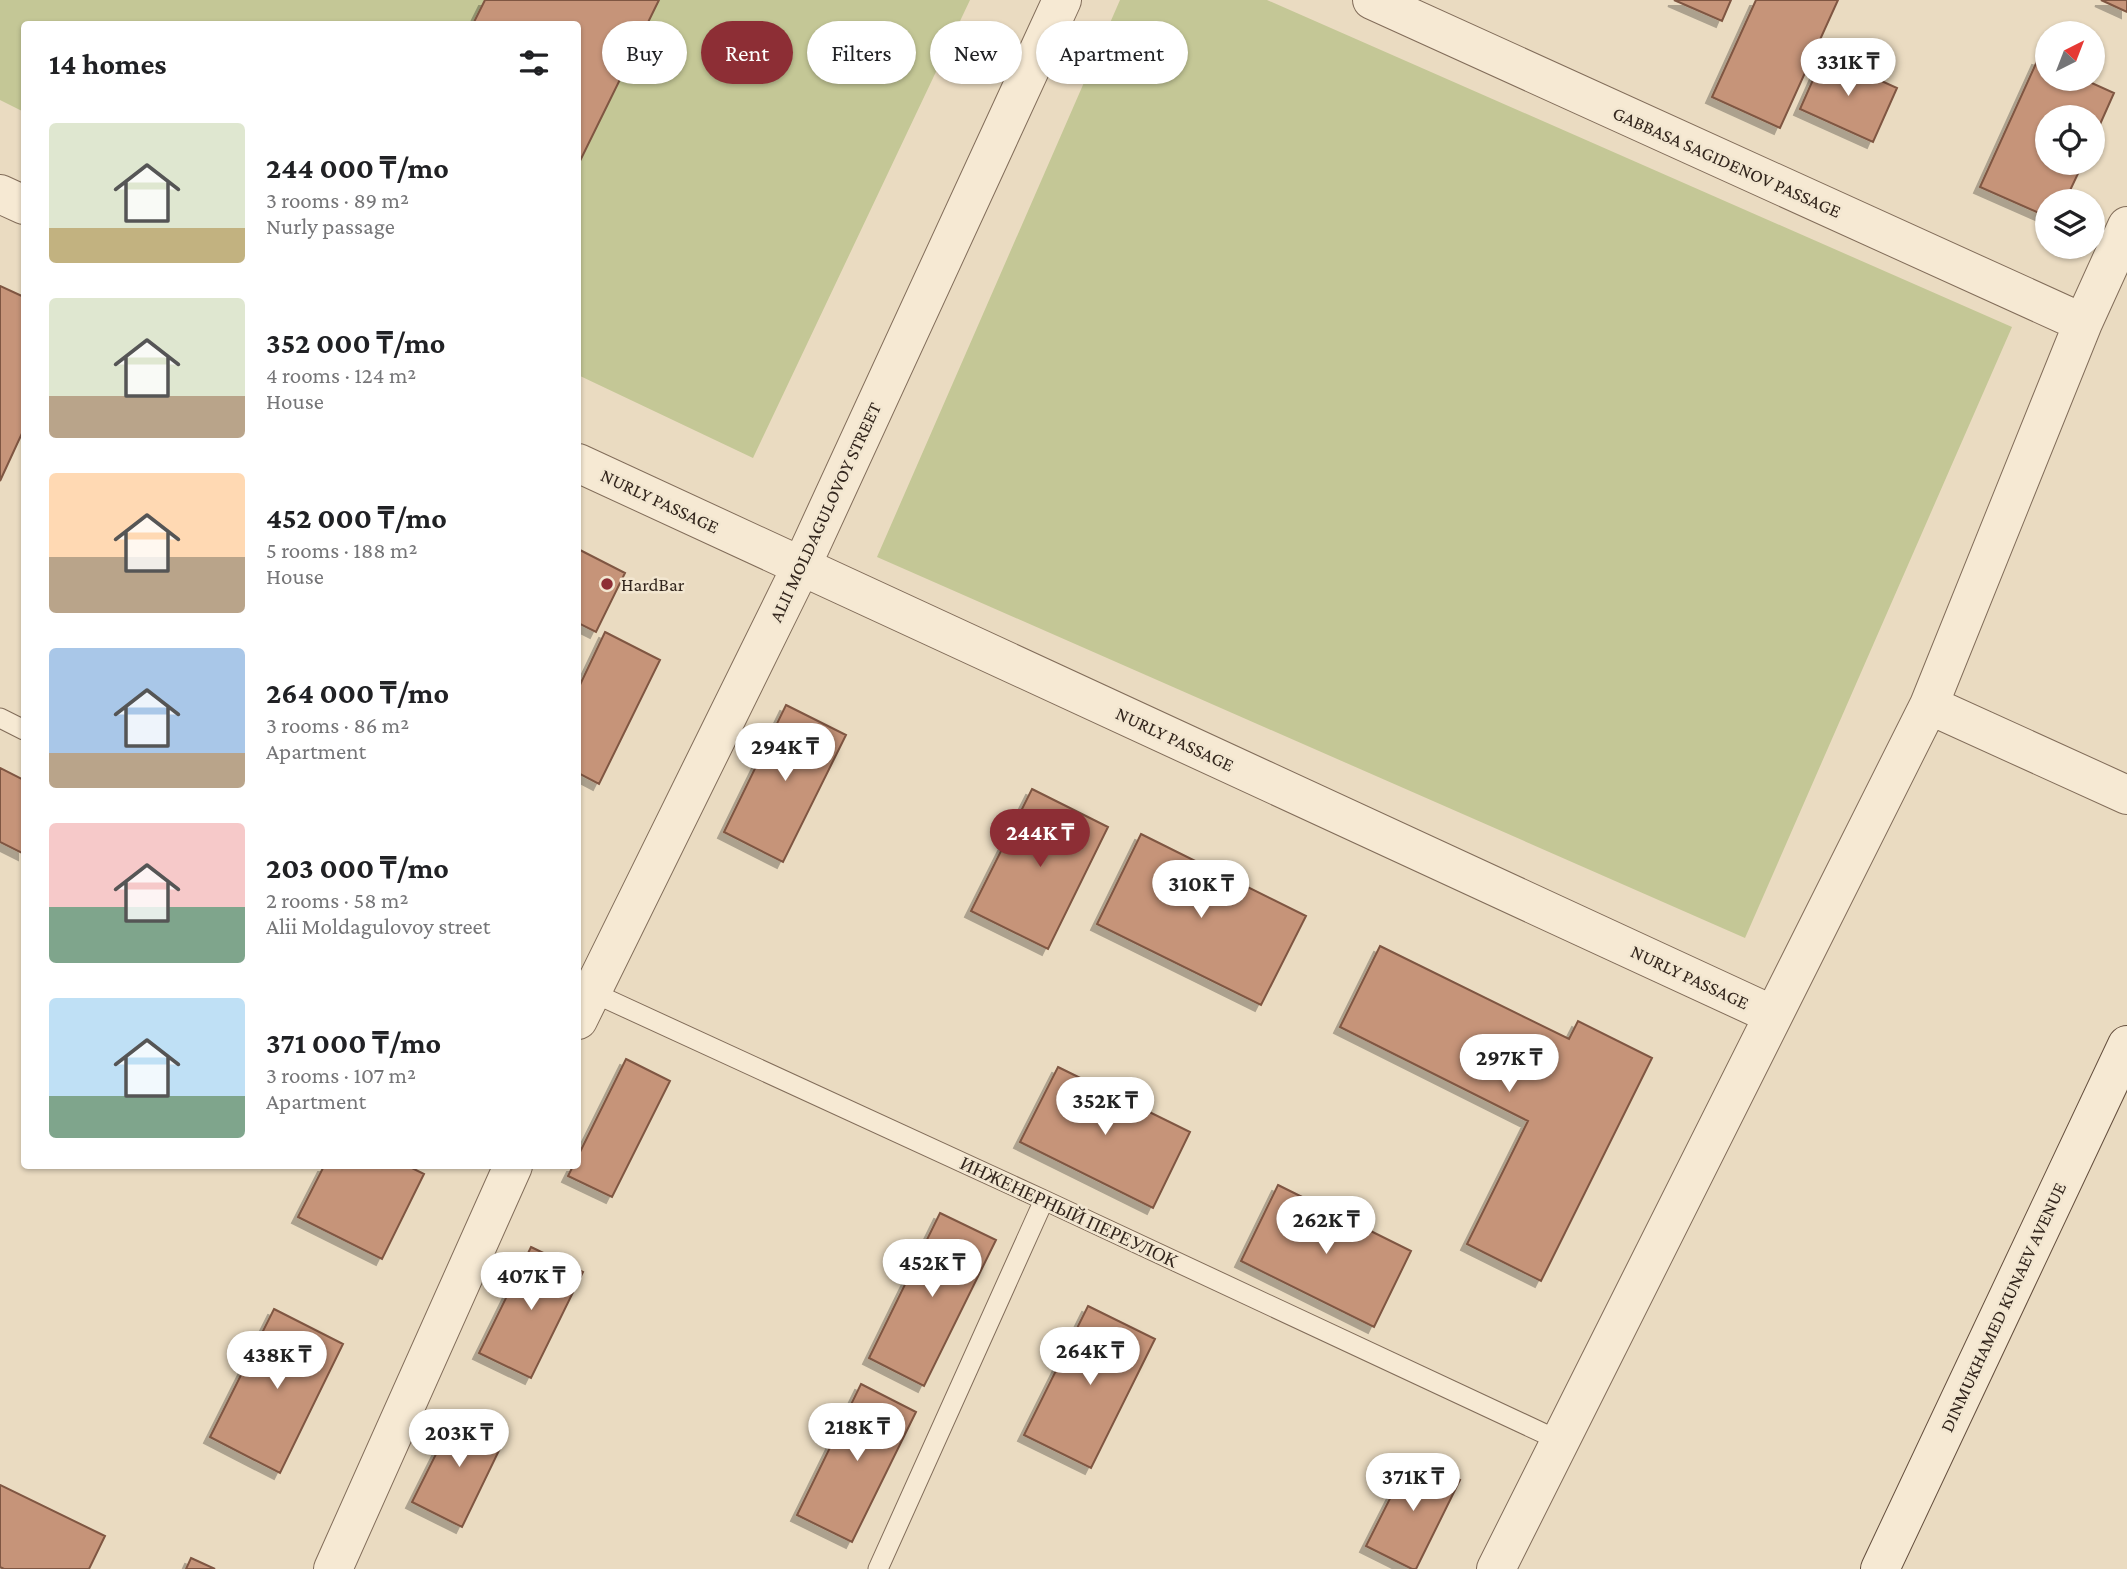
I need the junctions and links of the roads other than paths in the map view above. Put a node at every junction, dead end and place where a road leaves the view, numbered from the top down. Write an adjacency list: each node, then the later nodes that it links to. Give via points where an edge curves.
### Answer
1 (1062, 0): 8 (street, ALII MOLDAGULOVOY STREET)
2 (1372, 0): 6 (street, GABBASA SAGIDENOV PASSAGE)
3 (0, 194): 4 (street)
4 (21, 204)
5 (2127, 226): 6 (street)
6 (2083, 323): 9 (street)
7 (581, 464): 8 (street, NURLY PASSAGE)
8 (801, 567): 13 (street, ALII MOLDAGULOVOY STREET); 14 (street, NURLY PASSAGE)
9 (1929, 705): 12 (street); 14 (street)
10 (0, 718): 11 (lane)
11 (21, 728)
12 (2127, 794)
13 (582, 999): 17 (lane, ИНЖЕНЕРНЫЙ ПЕРЕУЛОК)
14 (1773, 1015): 18 (street)
15 (2127, 1045): 22 (street, DINMUKHAMED KUNAEV AVENUE)
16 (512, 1169): 19 (street)
17 (1044, 1199): 18 (lane, ИНЖЕНЕРНЫЙ ПЕРЕУЛОК); 20 (lane)
18 (1560, 1441): 21 (street)
19 (333, 1569)
20 (878, 1569)
21 (1496, 1569)
22 (1880, 1569)

